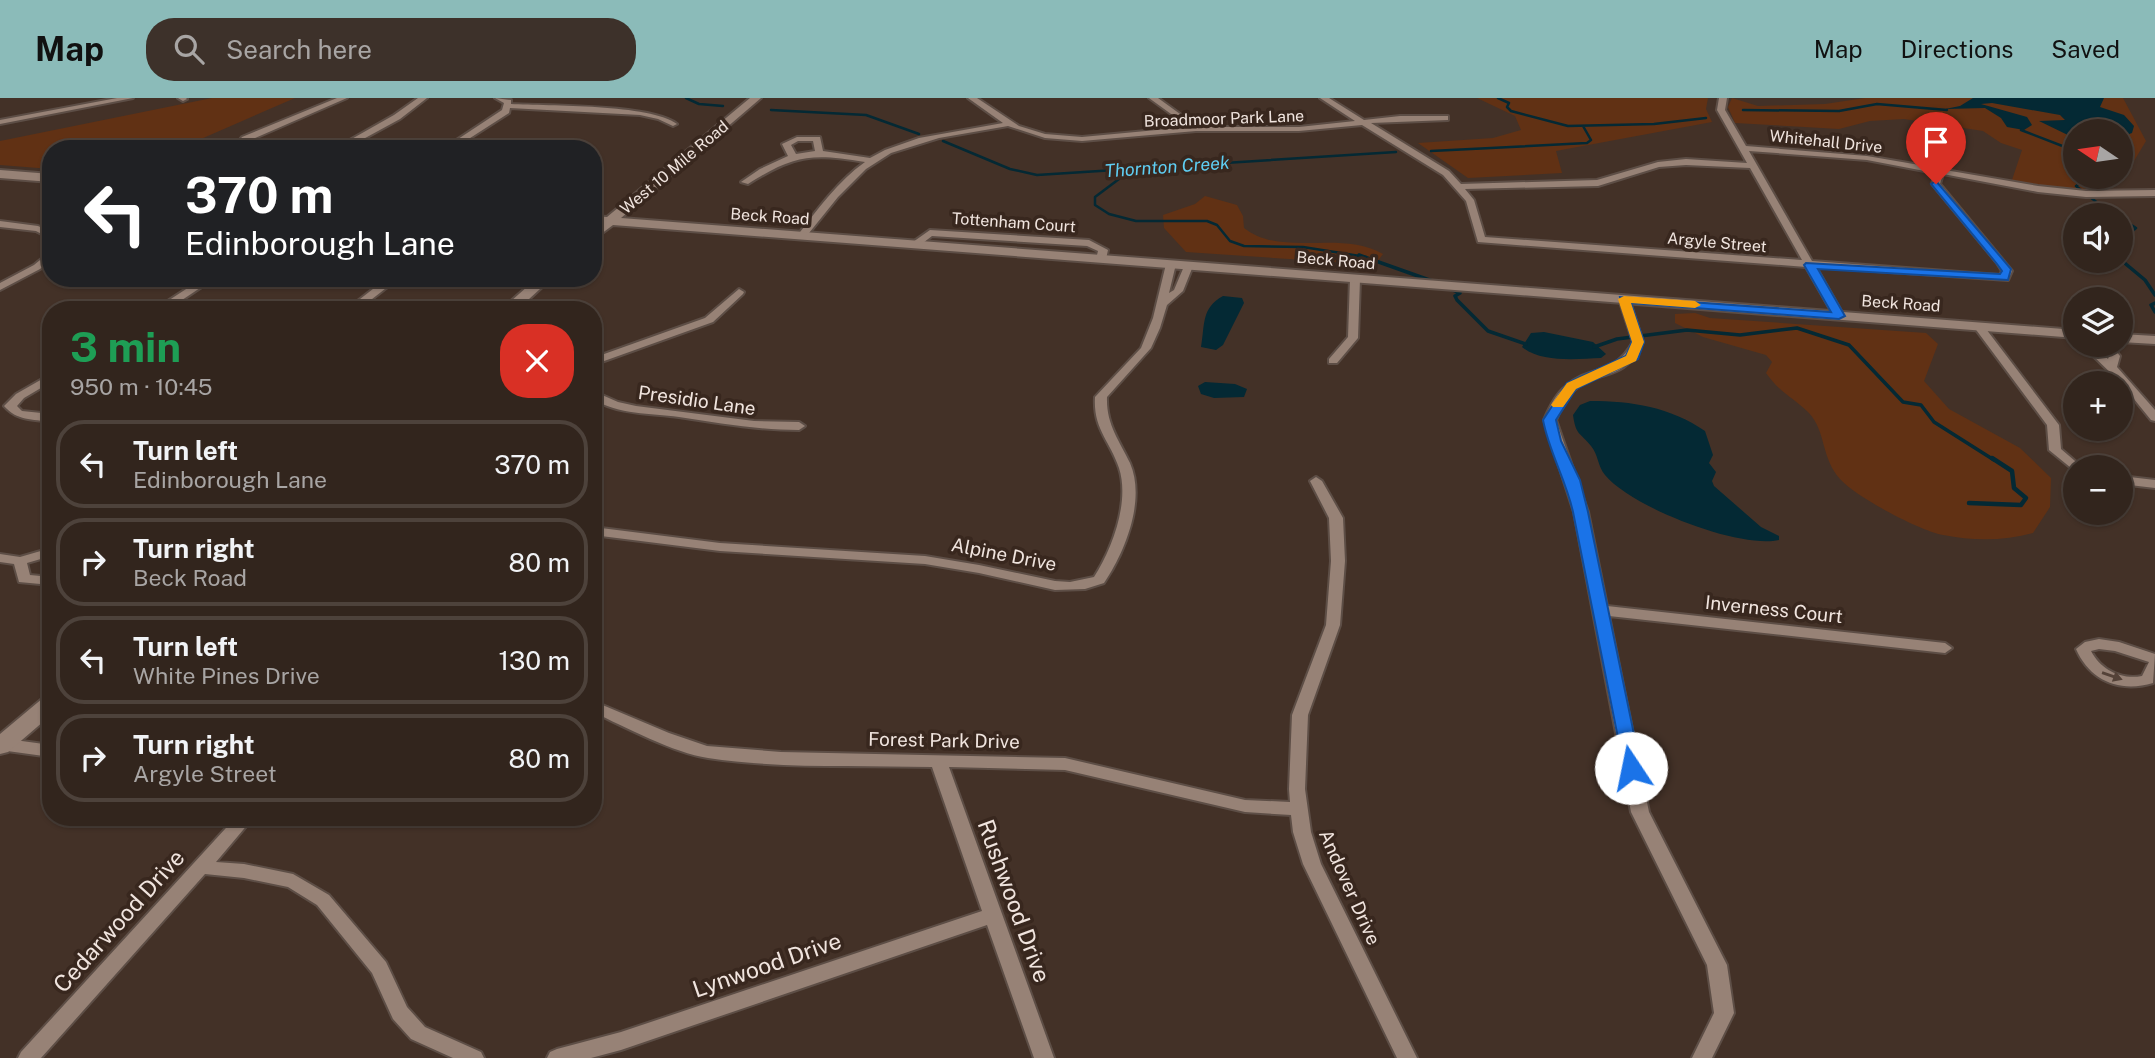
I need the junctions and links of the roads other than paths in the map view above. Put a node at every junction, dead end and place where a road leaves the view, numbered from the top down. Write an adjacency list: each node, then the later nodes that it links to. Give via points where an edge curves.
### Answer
1 (129, 98): 10 (street)
2 (343, 98): 18 (street)
3 (423, 98): 19 (street)
4 (499, 98): 11 (street)
5 (756, 98): 34 (main road, West 10 Mile Road)
6 (972, 98): 16 (street, Broadmoor Park Lane)
7 (1153, 98): 17 (street)
8 (1324, 98): 14 (street, Argyle Street)
9 (1723, 98): 22 (street, via 1721,110)
10 (101, 100): 13 (street)
11 (509, 106): 15 (street, via 640,113); 20 (street)
12 (1445, 118): 14 (street, Broadmoor Park Lane)
13 (0, 122)
14 (1367, 122): 17 (street, Broadmoor Park Lane, via 1299,129); 31 (street, Argyle Street)
15 (673, 124)
16 (1009, 124): 17 (street, Broadmoor Park Lane, via 1030,133 1082,139); 25 (street, via 923,141)
17 (1196, 129)
18 (244, 140)
19 (355, 140)
20 (460, 140)
21 (1933, 145): 27 (street, Argyle Street, via 1945,154)
22 (1743, 148): 26 (street); 27 (street, Whitehall Drive, via 1843,155)
23 (819, 152): 24 (street); 24 (street, via 817,139 797,139 786,144); 25 (street)
24 (792, 155): 30 (street)
25 (872, 160): 38 (street)
26 (1753, 166): 31 (street, Whitehall Drive, via 1686,162 1658,165 1598,183); 42 (street)
27 (1938, 172): 32 (street, Whitehall Drive, via 2066,192); 42 (street, Argyle Street, via 1936,184 2000,261 2007,271 2004,278)
28 (0, 174): 29 (main road)
29 (42, 177)
30 (745, 182)
31 (1461, 187): 42 (street, Argyle Street, via 1475,210 1481,240)
32 (2155, 193)
33 (602, 220): 34 (main road, Beck Road)
34 (611, 221): 36 (main road, West 10 Mile Road); 38 (main road, Beck Road)
35 (0, 224): 37 (street)
36 (602, 228)
37 (42, 231)
38 (802, 236): 40 (main road, Beck Road)
39 (42, 262): 44 (street)
40 (1171, 264): 41 (main road, Beck Road); 53 (street, Alpine Drive)
41 (1188, 265): 43 (main road, Beck Road); 53 (street, via 1178,290)
42 (1810, 265): 54 (street)
43 (1355, 279): 49 (main road, Beck Road); 62 (street, via 1353,338)
44 (0, 287)
45 (196, 287): 50 (street)
46 (382, 287): 51 (street)
47 (535, 287): 52 (main road)
48 (739, 292): 61 (street, via 709,320)
49 (1624, 299): 54 (main road, Beck Road); 80 (street, via 1638,342 1632,359 1572,386 1550,420 1554,441 1573,480)
50 (174, 301)
51 (363, 301)
52 (518, 301)
53 (1163, 303): 75 (street, Alpine Drive, via 1144,351 1101,397 1101,425 1130,486 1108,566 1092,583 1054,585 933,560 839,551 760,550)
54 (1839, 316): 55 (main road, Beck Road)
55 (1979, 327): 56 (main road, Beck Road); 71 (street, via 2053,425 2055,450)
56 (2063, 333)
57 (2133, 339): 58 (main road)
58 (2155, 340)
59 (2100, 357): 63 (street)
60 (2115, 357): 63 (street)
61 (602, 359)
62 (1333, 361)
63 (2111, 367): 69 (street)
64 (42, 383): 68 (street, via 10,406 18,414)
65 (602, 400): 66 (street, Presidio Lane)
66 (607, 403): 67 (street); 70 (street, Presidio Lane, via 754,427)
67 (602, 406)
68 (42, 417)
69 (2155, 417)
70 (799, 426)
71 (2063, 457)
72 (1316, 481): 87 (street, Andover Drive, via 1336,518 1338,561 1333,625 1300,715)
73 (2133, 482): 74 (street)
74 (2155, 484)
75 (602, 532)
76 (42, 555): 78 (street)
77 (0, 558): 78 (street)
78 (20, 561): 79 (street, via 24,579)
79 (42, 580)
80 (1599, 610): 81 (street, Inverness Court); 96 (street, via 1640,812 1717,965 1724,1013)
81 (1945, 648)
82 (602, 710): 86 (street, Forest Park Drive, via 705,752)
83 (42, 711): 84 (main road)
84 (1, 745): 85 (street)
85 (42, 750)
86 (938, 760): 87 (street, Forest Park Drive, via 1065,764 1245,806); 90 (street, Rushwood Drive)
87 (1299, 809): 95 (street, Andover Drive, via 1312,864)
88 (238, 826): 89 (street, Cedarwood Drive)
89 (201, 867): 91 (street, Cedarwood Drive); 92 (street, via 293,881 323,900 379,968 400,1013 418,1033)
90 (993, 915): 93 (street, Lynwood Drive, via 621,1041); 94 (street, Rushwood Drive)
91 (28, 1058)
92 (474, 1058)
93 (556, 1058)
94 (1044, 1058)
95 (1407, 1058)
96 (1702, 1058)

